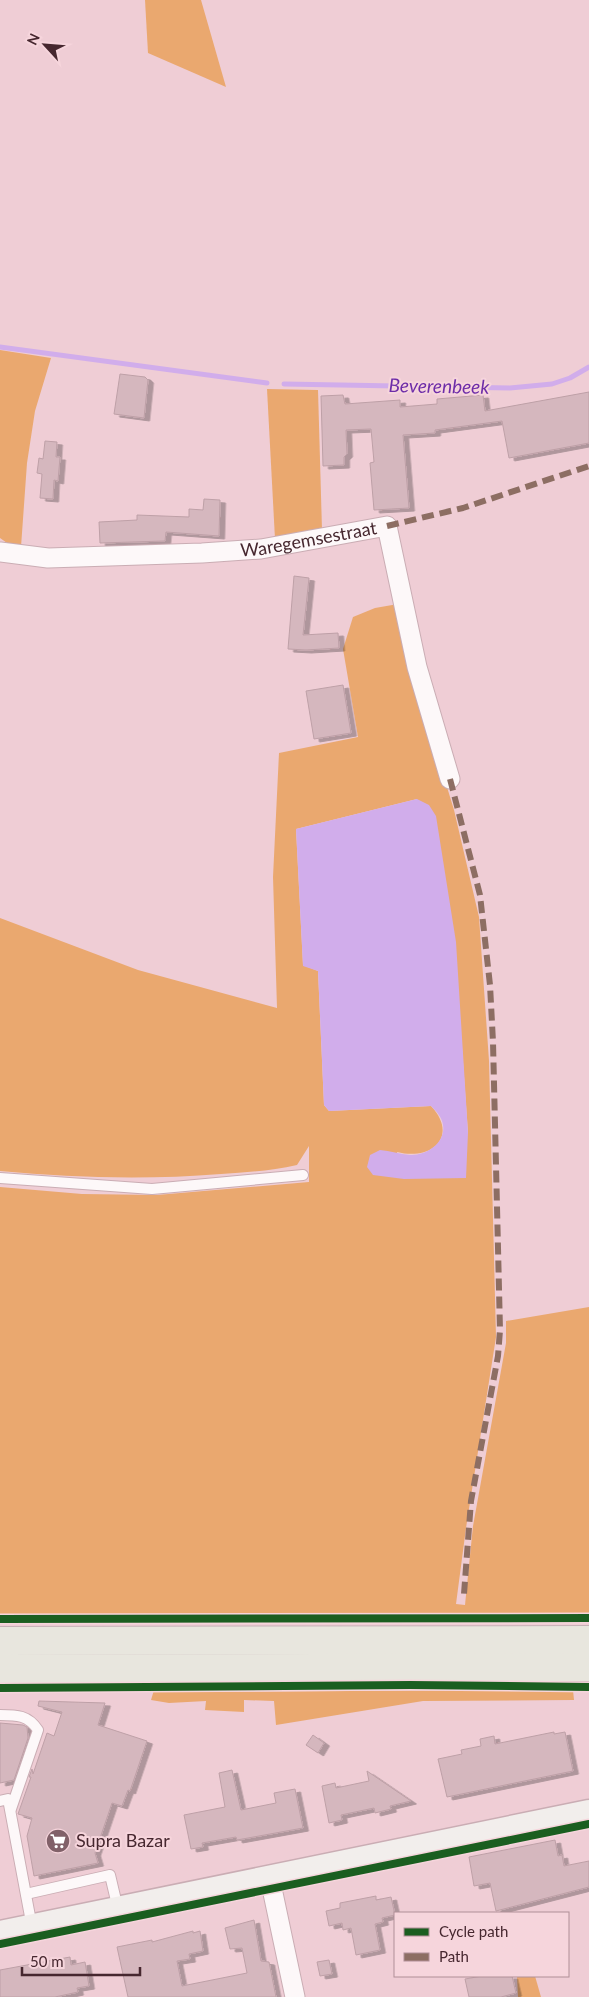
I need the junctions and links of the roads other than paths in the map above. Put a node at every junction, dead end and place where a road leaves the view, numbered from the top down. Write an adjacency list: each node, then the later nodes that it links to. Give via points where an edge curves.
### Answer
1 (0, 552): 2 (street, Waregemsestraat, via 48,558 202,553 261,549 387,526 417,667)
2 (450, 779)
3 (303, 1175): 4 (lane, via 152,1189)
4 (0, 1178)
5 (589, 1640): 6 (main road)
6 (0, 1641)
7 (589, 1667): 8 (main road)
8 (0, 1669)
9 (0, 1715): 11 (lane, via 20,1715 38,1730)
10 (0, 1801): 11 (lane, via 8,1800)
11 (10, 1810): 14 (lane)
12 (589, 1813): 13 (main road)
13 (270, 1879): 15 (main road); 18 (street)
14 (26, 1894): 15 (lane, via 110,1874); 16 (lane)
15 (118, 1910): 16 (main road)
16 (32, 1928): 17 (main road)
17 (0, 1934)
18 (295, 1997)

